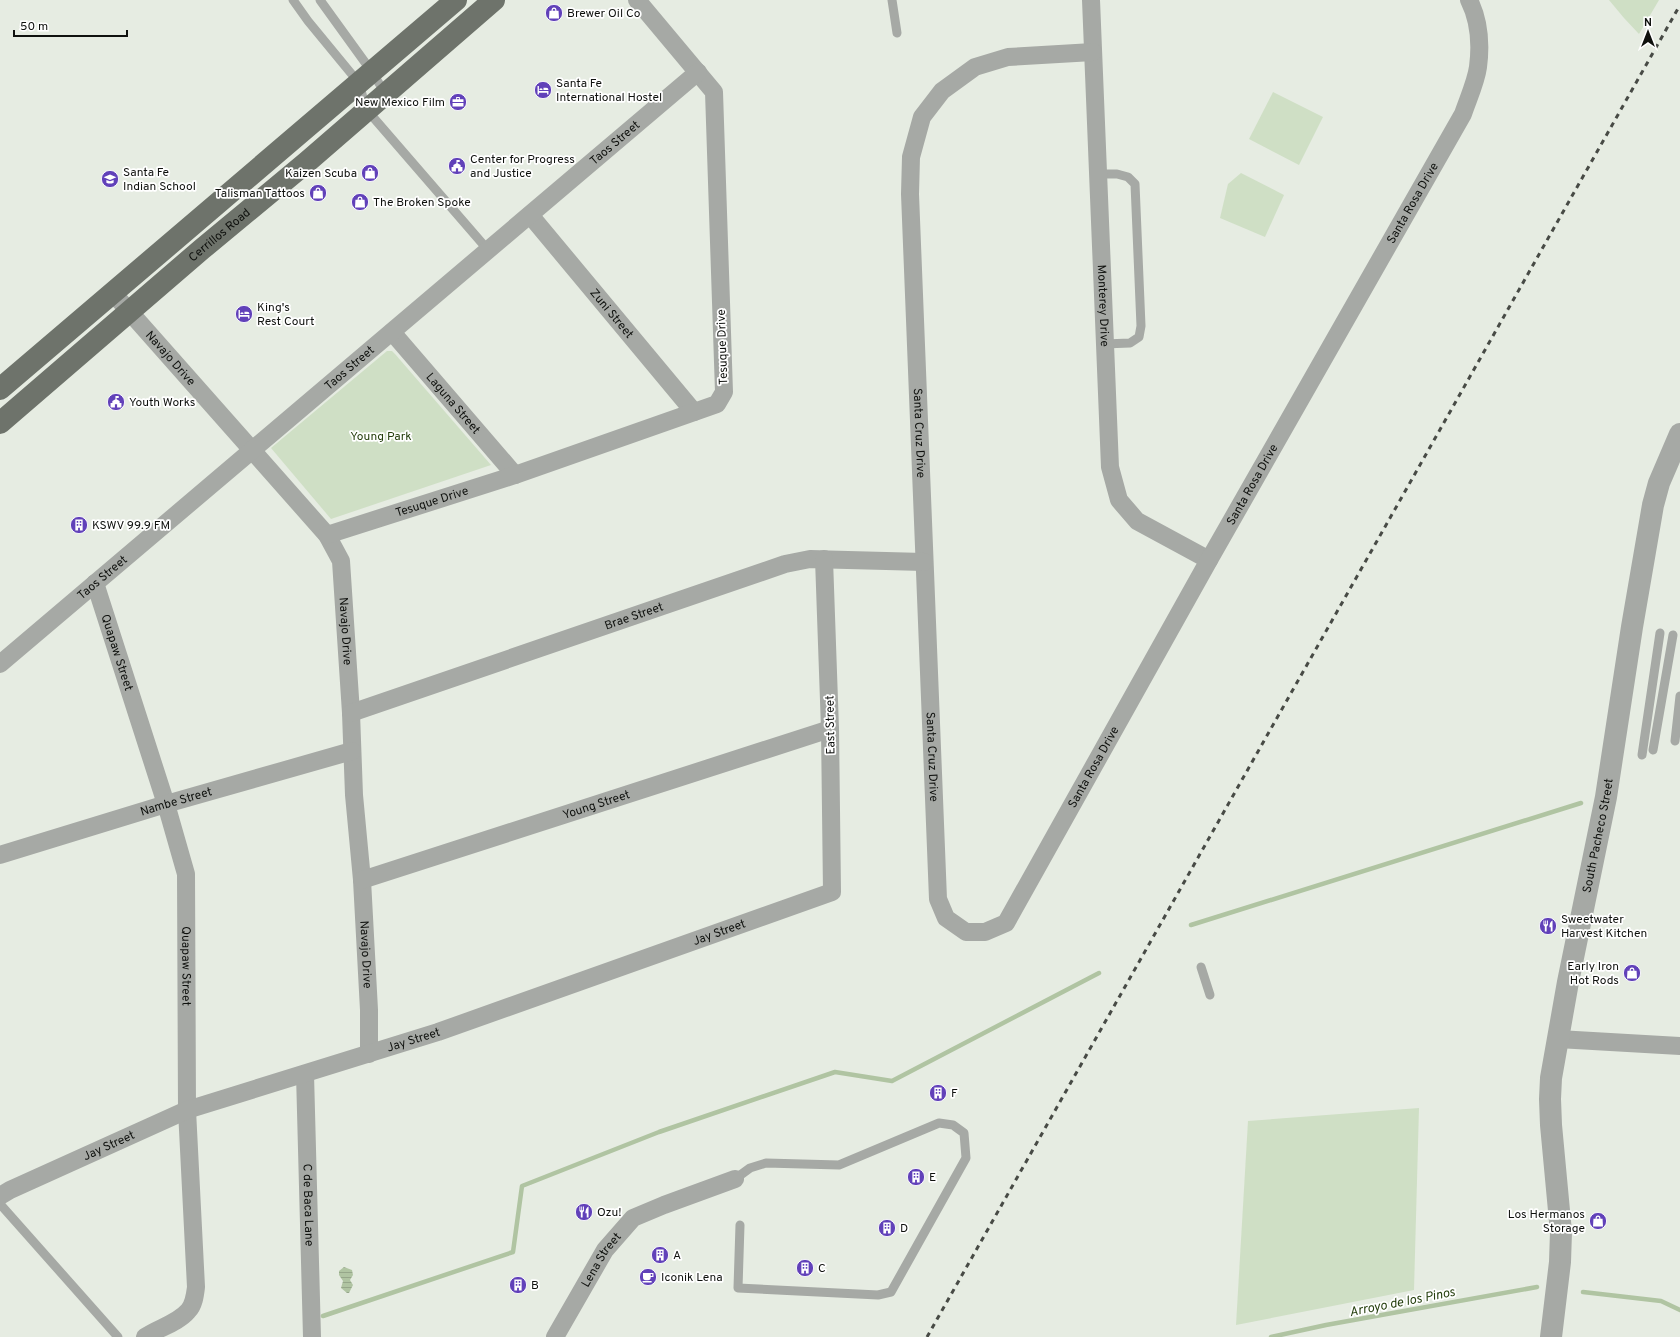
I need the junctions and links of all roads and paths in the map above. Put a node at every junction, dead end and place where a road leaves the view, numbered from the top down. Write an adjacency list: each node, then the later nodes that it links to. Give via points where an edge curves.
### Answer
1 (293, 0): 12 (lane, via 308,21)
2 (320, 0): 12 (lane)
3 (456, 0): 12 (main road, Cerrillos Road)
4 (494, 0): 13 (main road, Cerrillos Road)
5 (637, 0): 11 (street, Tesuque Drive)
6 (892, 0): 9 (lane)
7 (1091, 0): 10 (street, Monterey Drive)
8 (1469, 0): 30 (street, Santa Rosa Drive, via 1479,30 1478,67 1463,114)
9 (896, 33)
10 (1093, 52): 15 (street, Monterey Drive); 31 (street, Santa Cruz Drive, via 1008,57 975,67 942,91 922,117 911,157 910,194)
11 (698, 72): 16 (street, Taos Street); 23 (street, Tesuque Drive, via 714,92 724,392 717,404)
12 (365, 78): 13 (lane); 14 (lane); 18 (main road, Cerrillos Road)
13 (385, 93): 14 (main road, Cerrillos Road)
14 (366, 109): 17 (lane); 19 (main road, Cerrillos Road)
15 (1097, 174): 21 (street, Monterey Drive); 21 (lane, via 1117,174 1128,177 1134,184 1141,326 1139,337 1130,343)
16 (530, 215): 17 (street, Taos Street); 23 (street, Zuni Street)
17 (488, 250): 20 (street, Taos Street)
18 (113, 292): 19 (street, Navajo Drive); 22 (main road, Cerrillos Road)
19 (130, 311): 24 (main road, Cerrillos Road); 26 (street, Navajo Drive)
20 (392, 332): 26 (street, Taos Street); 27 (street, Laguna Street)
21 (1104, 344): 30 (street, Monterey Drive, via 1110,467 1120,500 1137,521)
22 (0, 389)
23 (694, 412): 27 (street, Tesuque Drive)
24 (0, 423)
25 (1680, 434): 50 (street, South Pacheco Street, via 1652,505 1606,797)
26 (252, 451): 28 (street, Navajo Drive); 32 (street, Taos Street)
27 (515, 475): 28 (street, Tesuque Drive)
28 (327, 536): 37 (street, Navajo Drive, via 341,561)
29 (824, 560): 31 (street, Brae Street); 37 (street, Brae Street, via 810,559 785,564); 38 (street, East Street)
30 (1209, 560): 47 (street, Santa Rosa Drive, via 1006,922 985,932)
31 (924, 562): 47 (street, Santa Cruz Drive, via 938,899 946,918)
32 (95, 583): 35 (street, Taos Street); 43 (street, Quapaw Street)
33 (1660, 633): 42 (lane)
34 (1673, 635): 40 (lane)
35 (2, 658)
36 (1680, 696): 39 (lane)
37 (351, 712): 41 (street, Navajo Drive)
38 (830, 729): 45 (street, Young Street); 46 (street, East Street)
39 (1674, 741)
40 (1653, 750)
41 (352, 751): 43 (street, Nambe Street); 45 (street, Navajo Drive)
42 (1642, 756)
43 (166, 804): 44 (street, Nambe Street); 54 (street, Quapaw Street, via 186,874)
44 (0, 855)
45 (362, 880): 52 (street, Navajo Drive, via 369,1010)
46 (832, 892): 52 (street, Jay Street, via 438,1032)
47 (966, 932)
48 (1201, 967): 49 (lane)
49 (1210, 995)
50 (1558, 1039): 51 (street); 63 (street, South Pacheco Street, via 1550,1099 1561,1232)
51 (1680, 1046)
52 (368, 1054): 53 (street, Jay Street)
53 (304, 1074): 54 (street, Jay Street); 61 (street, C de Baca Lane)
54 (187, 1110): 56 (street, Jay Street); 60 (street, Quapaw Street, via 195,1272 194,1300 189,1311)
55 (734, 1179): 58 (lane, via 750,1168 766,1163 840,1164 939,1123 953,1125 964,1133 966,1158 891,1292 878,1295 738,1288); 62 (street, Lena Street, via 633,1218 605,1250)
56 (0, 1196)
57 (0, 1204): 59 (lane)
58 (740, 1226)
59 (118, 1337)
60 (145, 1337)
61 (312, 1337)
62 (555, 1337)
63 (1551, 1337)

